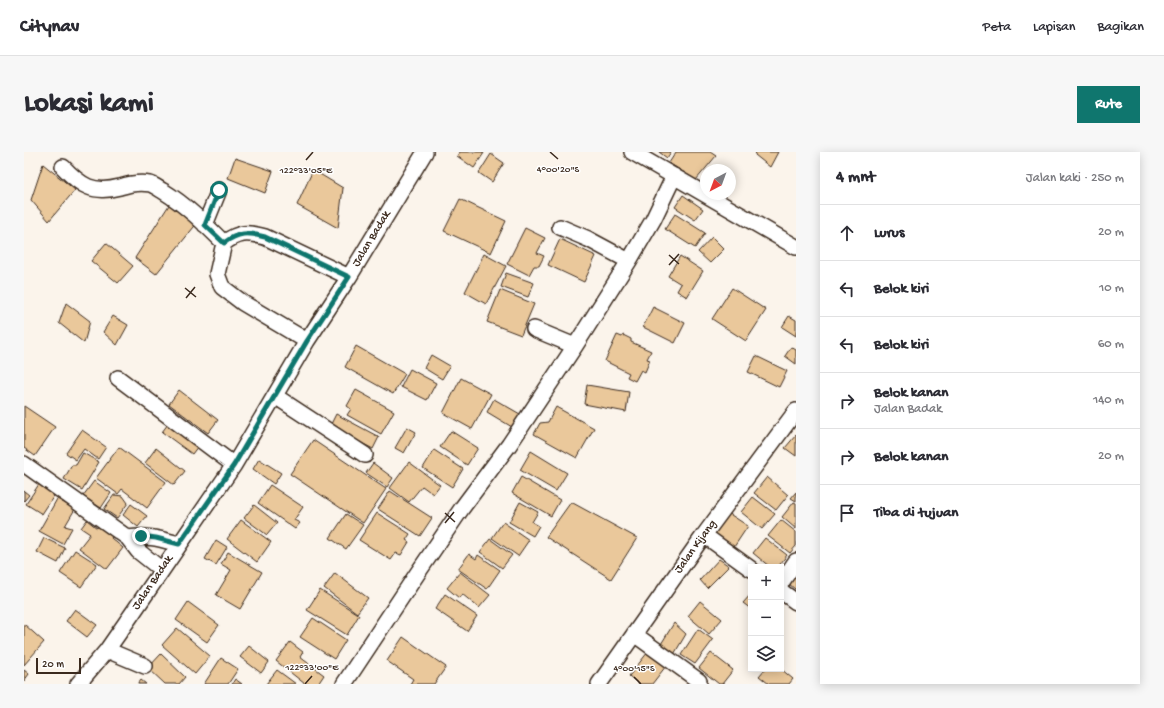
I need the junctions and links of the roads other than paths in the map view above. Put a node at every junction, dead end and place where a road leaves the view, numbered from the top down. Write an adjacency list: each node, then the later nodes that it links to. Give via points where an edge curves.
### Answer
1 (425, 152): 11 (street, Jalan Badak)
2 (632, 152): 4 (street)
3 (63, 168): 6 (street, via 76,181 94,190 139,183 151,184 185,206)
4 (674, 176): 9 (street); 10 (street, via 653,220)
5 (219, 190): 6 (street)
6 (205, 225): 8 (street)
7 (560, 227): 10 (street)
8 (224, 243): 11 (street, via 232,236 243,234 265,237); 13 (street, via 217,274 222,287 243,303)
9 (796, 248)
10 (629, 261): 14 (street)
11 (349, 277): 13 (street, Jalan Badak)
12 (534, 329): 14 (street)
13 (307, 341): 16 (street, Jalan Badak)
14 (575, 346): 35 (street)
15 (118, 378): 20 (street)
16 (275, 396): 18 (street); 20 (street, Jalan Badak)
17 (796, 411): 21 (street, Jalan Kijang)
18 (365, 455)
19 (24, 464): 22 (street)
20 (234, 465): 23 (street, Jalan Badak)
21 (704, 535): 25 (street); 30 (street, Jalan Kijang)
22 (128, 538): 23 (street, via 141,536); 26 (street, via 138,551)
23 (179, 544): 26 (street, Jalan Badak)
24 (796, 560): 27 (street)
25 (748, 567)
26 (162, 570): 31 (street, Jalan Badak)
27 (784, 578)
28 (784, 593): 29 (street)
29 (796, 602)
30 (634, 634): 33 (street); 36 (street, Jalan Kijang)
31 (107, 650): 32 (street); 34 (street, Jalan Badak)
32 (146, 666)
33 (699, 682)
34 (78, 684)
35 (344, 684)
36 (599, 684)

